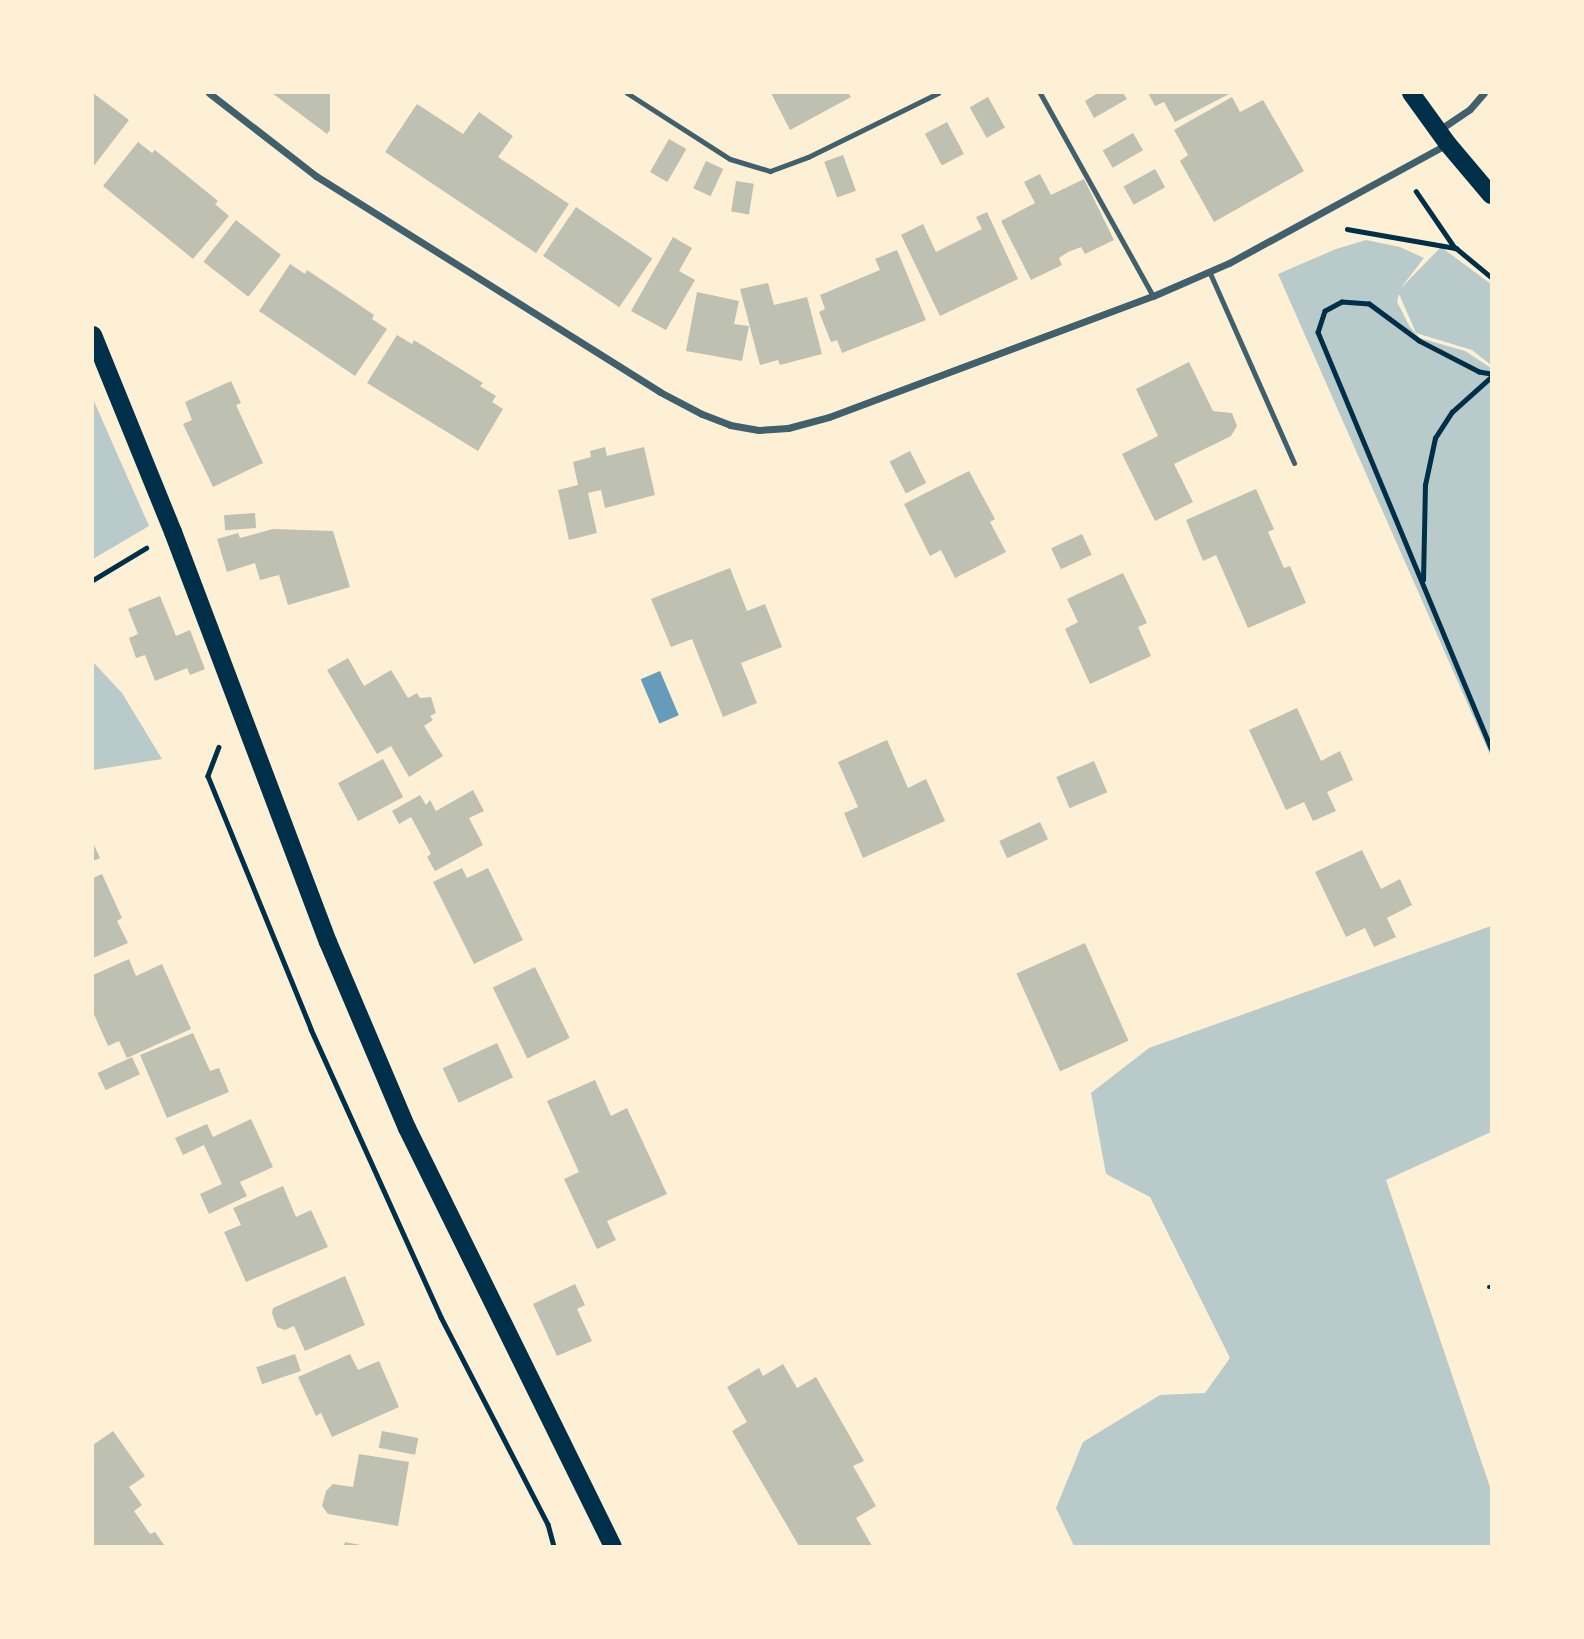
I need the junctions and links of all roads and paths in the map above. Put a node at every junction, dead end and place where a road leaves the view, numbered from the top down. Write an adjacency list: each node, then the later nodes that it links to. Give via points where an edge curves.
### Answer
1 (209, 93): 14 (street, via 316,176 660,392 730,425 788,428 829,417)
2 (627, 93): 3 (lane, via 730,159 770,171)
3 (939, 93)
4 (1040, 93): 14 (lane)
5 (1411, 93): 7 (main road)
6 (1484, 93): 7 (street)
7 (1443, 137): 8 (street); 9 (main road)
8 (1401, 170): 10 (street); 11 (path)
9 (1491, 195)
10 (1313, 217): 11 (path, via 1354,232); 12 (street)
11 (1456, 248): 13 (path)
12 (1209, 271): 14 (street); 17 (lane)
13 (1491, 276)
14 (1153, 296)
15 (93, 335): 21 (main road)
16 (1491, 376): 20 (path, via 1452,412 1435,438 1425,485); 20 (path, via 1419,341 1368,304 1342,302 1325,311 1318,332)
17 (1294, 463)
18 (150, 546): 19 (path)
19 (93, 580)
20 (1423, 585): 22 (path)
21 (238, 701): 23 (path, via 208,776 317,1042 441,1317 548,1524); 24 (main road, via 328,942 407,1128)
22 (1491, 748)
23 (554, 1546)
24 (613, 1546)

